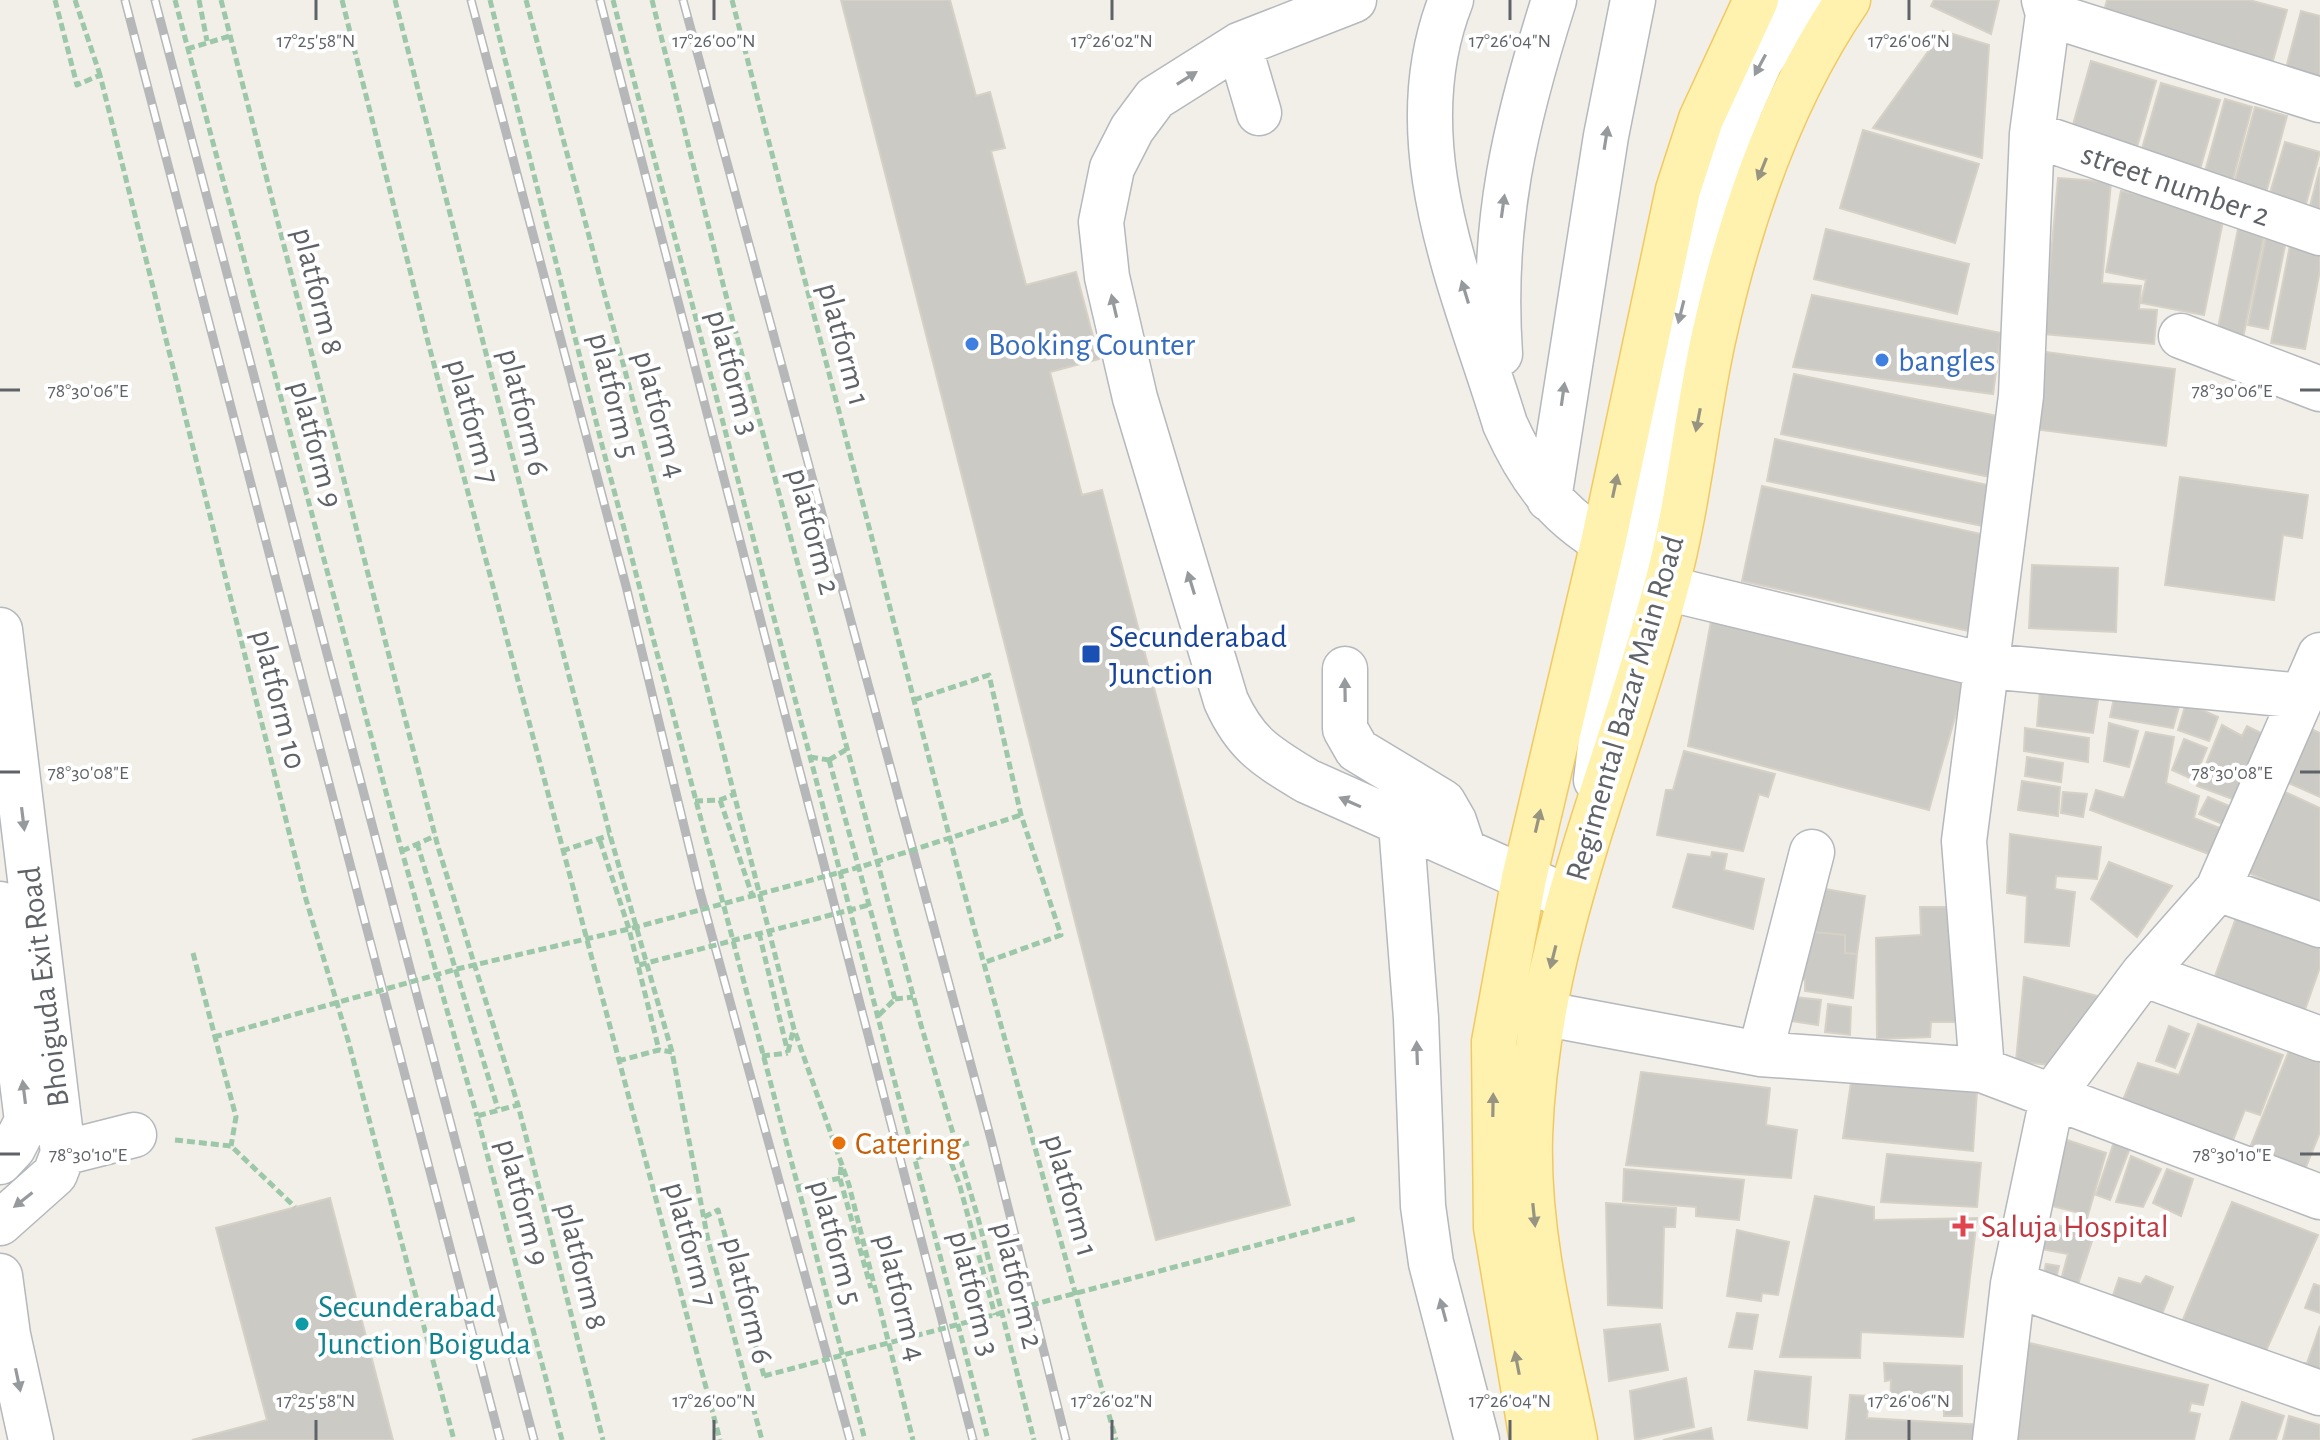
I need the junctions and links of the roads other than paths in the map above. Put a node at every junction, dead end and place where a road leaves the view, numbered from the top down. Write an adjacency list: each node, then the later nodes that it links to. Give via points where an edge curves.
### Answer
1 (1354, 0): 9 (street)
2 (1451, 0): 16 (street, one-way to 2, via 1434,192 1428,94 1433,54)
3 (1554, 0): 16 (street, one-way to 3, via 1498,244 1511,158)
4 (1633, 0): 17 (street, one-way to 4)
5 (1756, 0): 18 (main road, Regimental Bazar Main Road, one-way to 5, via 1678,190 1701,119)
6 (1802, 0): 18 (street, one-way to 18, via 1760,62 1721,164)
7 (1848, 0): 19 (main road, Regimental Bazar Main Road, one-way to 19, via 1797,88 1753,191 1714,338)
8 (2046, 7): 10 (street); 12 (street)
9 (1239, 45): 11 (street); 26 (street, one-way to 9, via 1307,781 1240,731 1226,701 1140,413 1107,277 1101,222 1112,168 1132,129 1155,98)
10 (2320, 100)
11 (1259, 113)
12 (2032, 134): 13 (street, street number 2); 22 (street, via 2021,396)
13 (2320, 233)
14 (2181, 336): 15 (street)
15 (2320, 389)
16 (1505, 424): 17 (street)
17 (1549, 499): 18 (street, via 1580,530)
18 (1618, 551): 25 (street); 29 (main road, Regimental Bazar Main Road, one-way to 18)
19 (1666, 588): 22 (street); 25 (main road, Regimental Bazar Main Road)
20 (0, 630): 41 (street, Bhoiguda Exit Road, one-way to 41)
21 (2320, 655): 24 (street)
22 (1988, 666): 24 (street); 38 (street, via 1964,841)
23 (1345, 669): 27 (street, one-way to 23, via 1443,802 1357,750 1347,738)
24 (2306, 712): 30 (street)
25 (1593, 821): 31 (main road, Regimental Bazar Main Road)
26 (1401, 824): 27 (street); 49 (street, one-way to 26, via 1431,1263 1423,1206)
27 (1464, 851): 29 (street)
28 (1812, 852): 37 (street)
29 (1524, 878): 31 (street); 50 (main road, Regimental Bazar Main Road, one-way to 29, via 1496,1227 1492,1109 1494,1042)
30 (2218, 889): 33 (street); 34 (street)
31 (1569, 898): 35 (main road, Regimental Bazar Main Road, one-way to 35)
32 (0, 904): 42 (street, one-way to 32, via 27,1121)
33 (2320, 925)
34 (2143, 974): 36 (street); 39 (street)
35 (1541, 1013): 37 (street); 51 (main road, Regimental Bazar Main Road, one-way to 51, via 1530,1138 1533,1205 1540,1271)
36 (2320, 1039)
37 (1760, 1054): 38 (street)
38 (1982, 1070): 39 (street)
39 (2053, 1094): 43 (street); 46 (street)
40 (134, 1135): 41 (street)
41 (63, 1153): 44 (street, Bhoiguda Exit Road, one-way to 44, via 55,1174)
42 (0, 1162)
43 (2320, 1197)
44 (0, 1223)
45 (0, 1276): 48 (street, one-way to 48)
46 (2013, 1284): 47 (street); 52 (street)
47 (2320, 1393)
48 (31, 1440)
49 (1477, 1440)
50 (1532, 1440)
51 (1575, 1440)
52 (1995, 1440)

